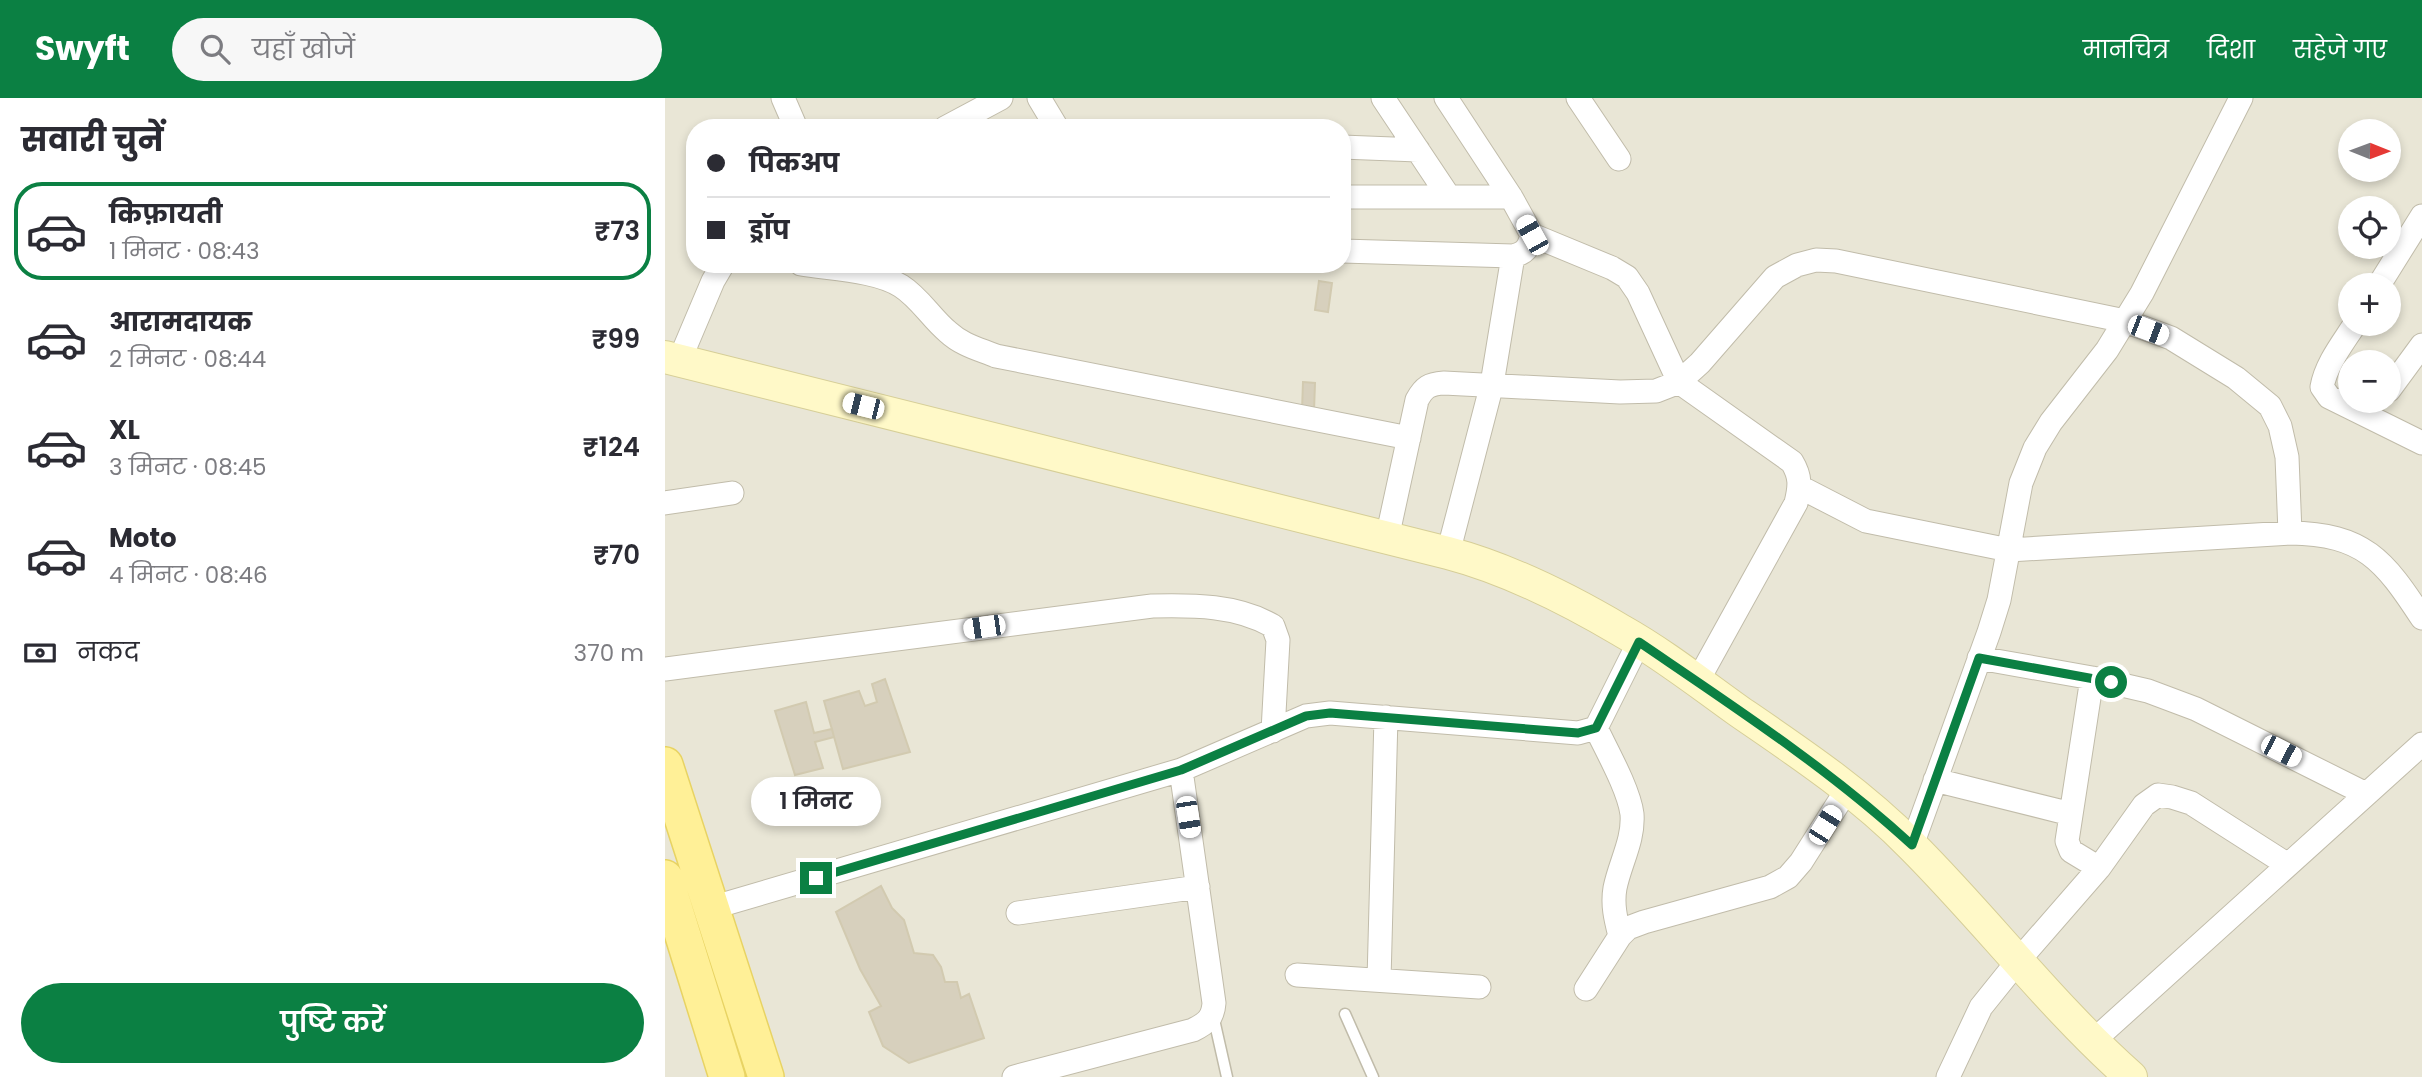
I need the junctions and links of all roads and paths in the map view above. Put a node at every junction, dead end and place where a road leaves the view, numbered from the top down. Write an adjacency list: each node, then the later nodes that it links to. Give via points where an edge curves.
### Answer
1 (783, 98): 8 (street)
2 (1001, 98): 9 (street)
3 (1039, 98): 10 (street)
4 (1383, 98): 12 (street)
5 (1445, 98): 16 (street)
6 (1578, 98): 13 (street)
7 (2241, 98): 24 (street)
8 (792, 119)
9 (981, 119)
10 (1052, 119)
11 (1351, 147): 12 (street)
12 (1417, 150): 15 (street)
13 (1619, 159)
14 (1351, 197): 15 (street)
15 (1449, 197): 16 (street)
16 (1511, 197): 18 (street)
17 (2422, 216): 23 (street)
18 (1532, 235): 20 (street, via 1523,253); 29 (street, via 1627,277)
19 (1351, 251): 20 (street)
20 (1513, 256): 30 (street)
21 (718, 273): 27 (street)
22 (857, 273): 33 (street, via 900,285 963,344 996,356)
23 (2386, 273)
24 (2125, 321): 29 (street, via 1816,260 1775,277); 38 (street, via 2171,338 2270,406 2287,457); 40 (street, via 2035,448 2021,483)
25 (2422, 345): 28 (street)
26 (2338, 353): 31 (street, via 2322,387 2329,397)
27 (672, 358): 39 (street)
28 (2401, 374)
29 (1679, 382): 30 (street, via 1656,391 1620,392); 35 (street, via 1792,462 1800,474)
30 (1492, 384): 33 (street, via 1444,383 1423,389); 41 (street)
31 (2338, 399)
32 (2381, 413): 34 (street)
33 (1409, 438): 39 (street)
34 (2422, 443)
35 (1800, 487): 40 (street, via 1866,521); 47 (street, via 1796,503)
36 (731, 493): 37 (street)
37 (665, 503)
38 (2290, 533): 40 (street); 42 (street, via 2344,540 2369,553 2394,576)
39 (1387, 538): 41 (street)
40 (2009, 550): 44 (street, via 1999,600)
41 (1448, 553): 43 (street, via 1553,593)
42 (2422, 618)
43 (1639, 642): 47 (street); 49 (street)
44 (1979, 658): 46 (street); 54 (street)
45 (665, 669): 50 (street, via 1152,606 1240,611 1273,625 1278,640)
46 (2092, 678): 56 (street, via 2148,691 2196,709); 57 (street)
47 (1697, 682): 55 (street)
48 (1386, 717): 49 (street, via 1578,733); 50 (street, via 1330,713 1306,716); 68 (street)
49 (1596, 728): 65 (street, via 1632,812 1615,888)
50 (1273, 731): 53 (street)
51 (2422, 744): 56 (street)
52 (665, 765): 63 (main road)
53 (1181, 770): 62 (street); 63 (street)
54 (1935, 780): 57 (street); 58 (street)
55 (1848, 788): 58 (street); 65 (street, via 1788,877 1770,887 1644,922)
56 (2366, 794): 59 (street)
57 (2071, 814): 60 (street, via 2067,841 2071,851)
58 (1912, 845): 66 (street)
59 (2288, 865): 60 (street, via 2191,803 2158,795 2144,805); 73 (street)
60 (2099, 868): 66 (street)
61 (665, 878): 74 (main road)
62 (1198, 887): 64 (street); 72 (street)
63 (711, 908): 75 (main road)
64 (1018, 913)
65 (1620, 936): 70 (street)
66 (2018, 961): 73 (street); 79 (street, via 1982,1007)
67 (1297, 975): 68 (street)
68 (1379, 981): 69 (street)
69 (1479, 987)
70 (1586, 989)
71 (1345, 1014): 78 (lane)
72 (1213, 1016): 76 (street, via 1193,1030); 77 (lane)
73 (2092, 1042): 80 (street)
74 (727, 1077)
75 (765, 1077)
76 (1014, 1077)
77 (1227, 1077)
78 (1373, 1077)
79 (1948, 1077)
80 (2131, 1077)

